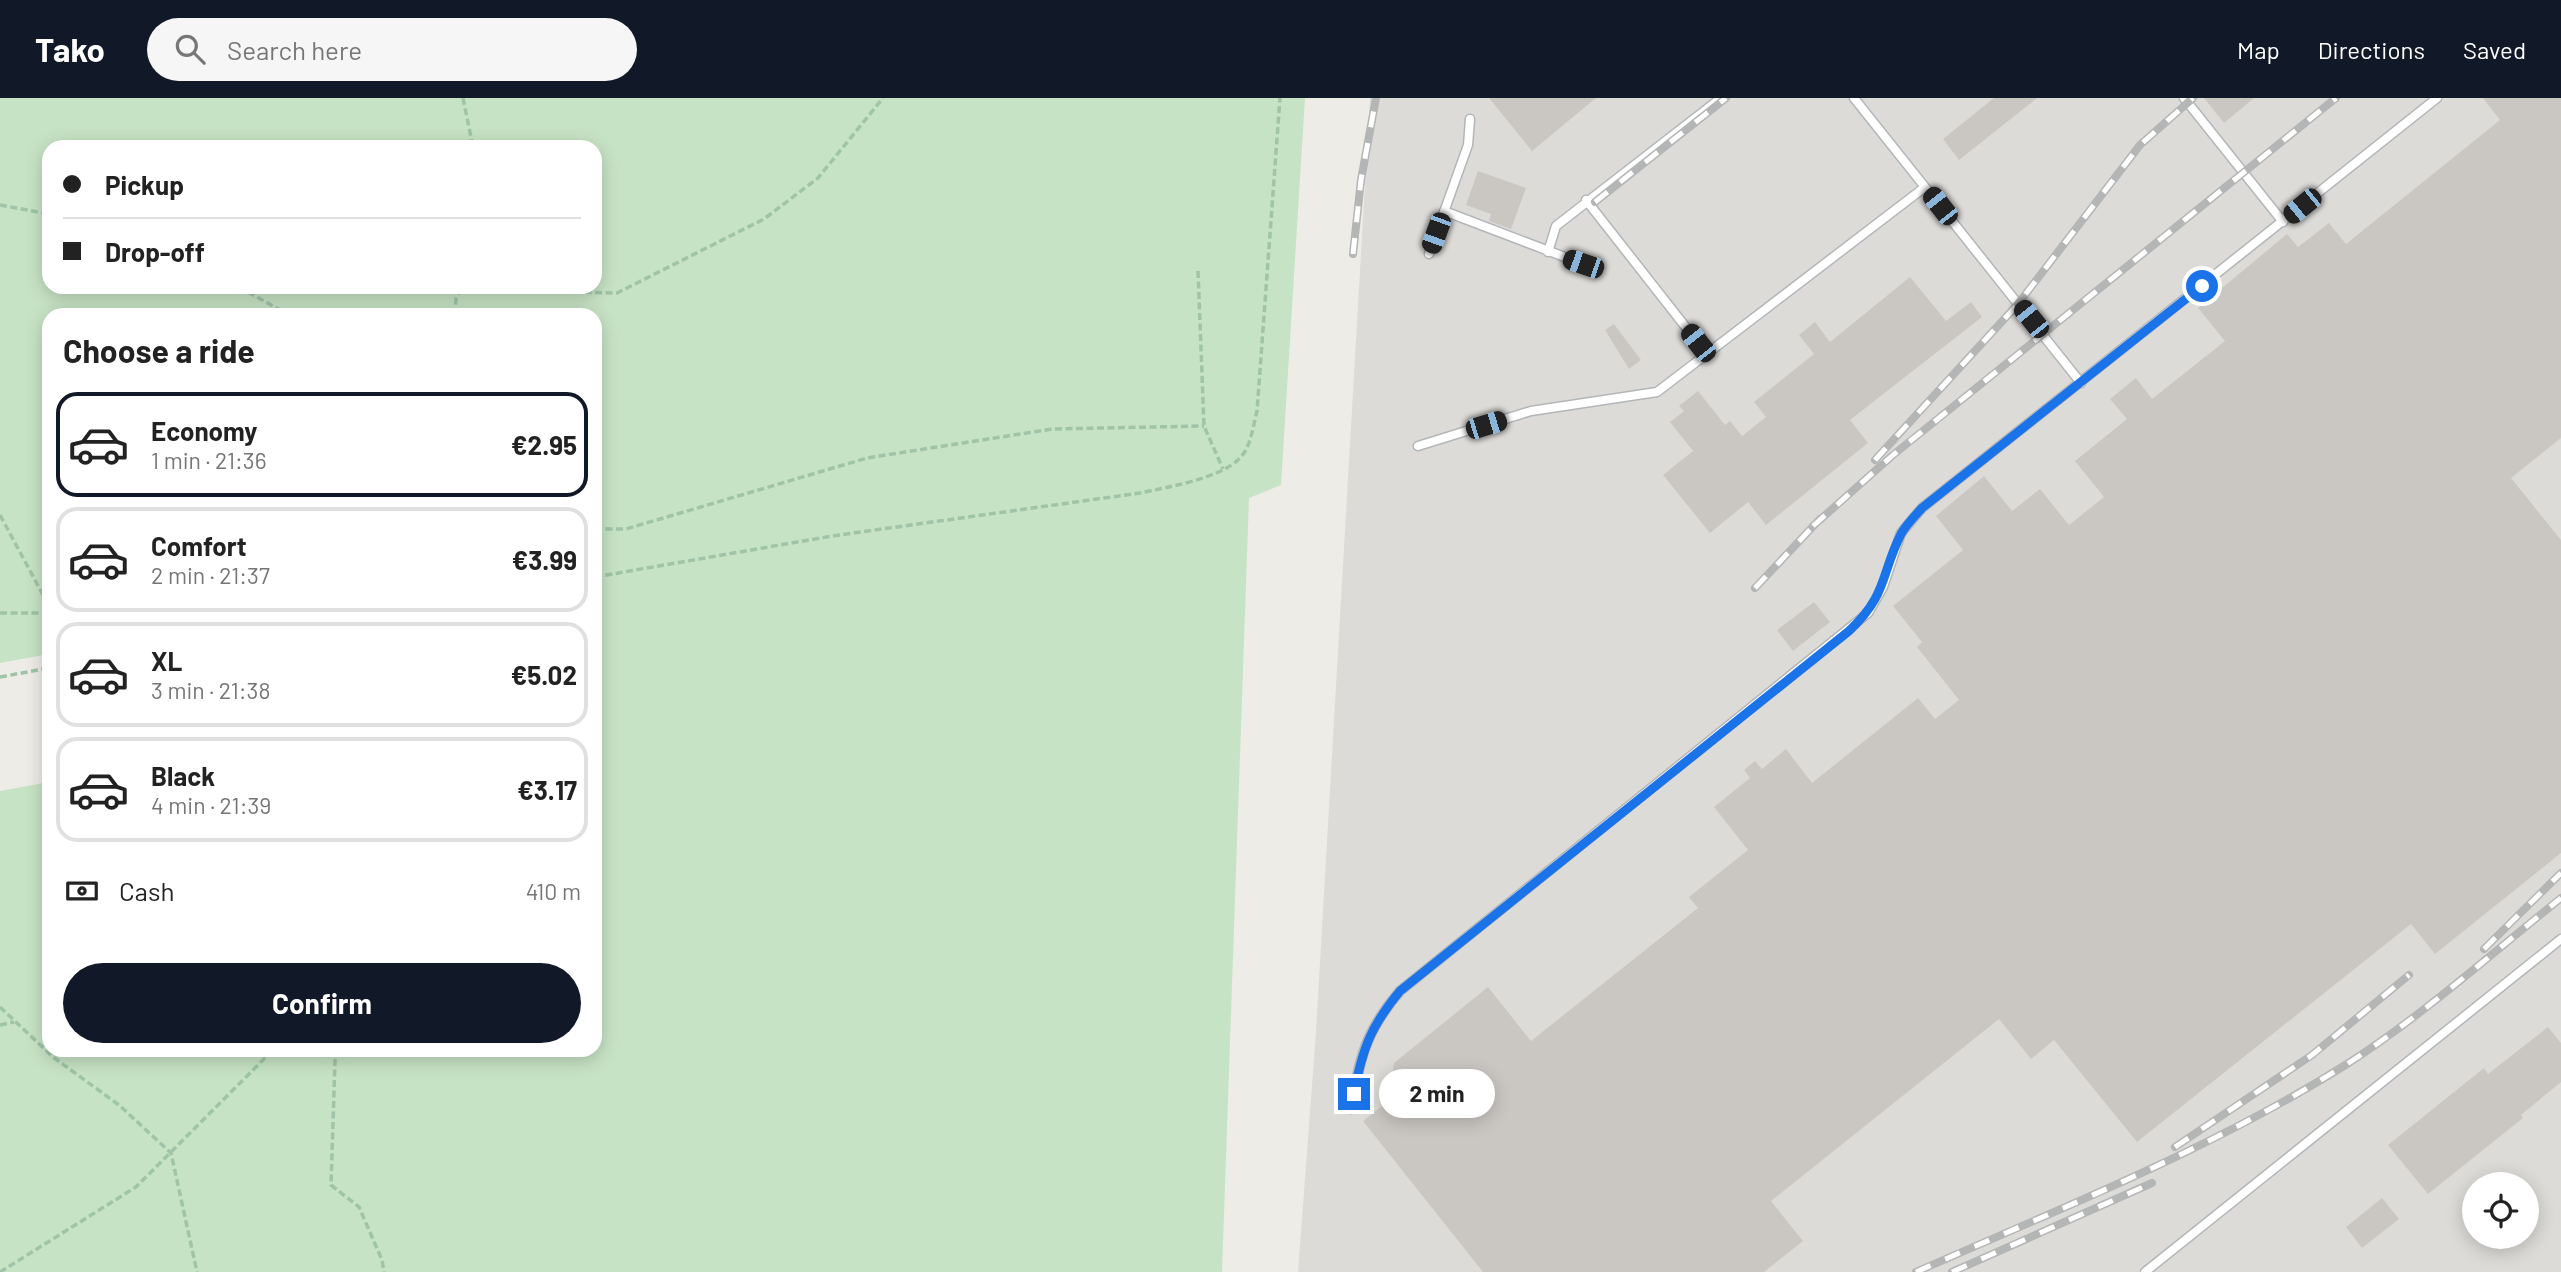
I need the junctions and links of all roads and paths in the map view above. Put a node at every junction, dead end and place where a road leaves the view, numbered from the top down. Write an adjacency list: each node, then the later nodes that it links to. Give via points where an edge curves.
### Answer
1 (463, 98): 9 (path)
2 (883, 98): 20 (path, via 818,178 764,219 617,293)
3 (1280, 98): 27 (path, via 1257,411 1240,458)
4 (1721, 98): 11 (lane)
5 (1854, 98): 10 (lane)
6 (2184, 98): 15 (lane)
7 (2437, 98): 15 (lane)
8 (1470, 119): 13 (lane, via 1468,145)
9 (472, 140)
10 (1925, 187): 23 (lane); 24 (lane)
11 (1586, 200): 16 (lane, via 1556,226); 23 (lane)
12 (0, 205): 14 (path)
13 (1444, 211): 16 (lane); 17 (lane)
14 (42, 213)
15 (2283, 222): 24 (lane)
16 (1548, 252): 18 (lane)
17 (1429, 254)
18 (1583, 264)
19 (1198, 271): 25 (path)
20 (602, 293)
21 (252, 294): 22 (path)
22 (276, 308)
23 (1706, 354): 26 (lane, via 1657,392 1531,411)
24 (2081, 383): 44 (lane, via 1922,508 1901,533 1883,587 1849,631 1400,991 1377,1018 1364,1044)
25 (1204, 426): 27 (path); 29 (path, via 1052,429 867,458 626,529)
26 (1418, 446)
27 (1223, 469): 30 (path, via 1140,493 832,536)
28 (0, 515): 31 (path)
29 (602, 529)
30 (602, 577)
31 (42, 593)
32 (0, 613): 33 (path)
33 (42, 613)
34 (42, 669): 35 (path)
35 (0, 677)
36 (2561, 939): 49 (lane)
37 (0, 1007): 38 (path)
38 (14, 1022): 39 (path); 40 (path)
39 (0, 1026)
40 (42, 1047)
41 (53, 1057): 45 (path, via 119,1105)
42 (266, 1057): 45 (path)
43 (337, 1057): 48 (path, via 331,1185 359,1208)
44 (1351, 1109)
45 (171, 1153): 46 (path, via 136,1187); 47 (path)
46 (0, 1272)
47 (197, 1272)
48 (384, 1272)
49 (2145, 1272)

